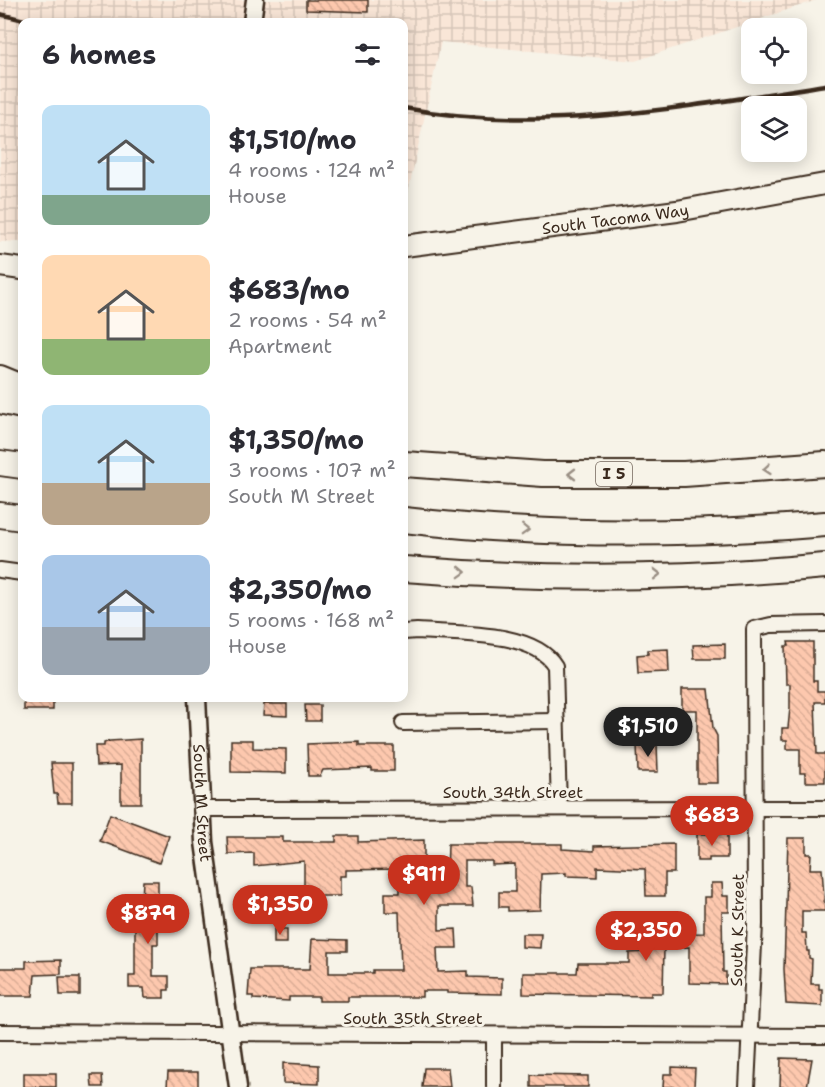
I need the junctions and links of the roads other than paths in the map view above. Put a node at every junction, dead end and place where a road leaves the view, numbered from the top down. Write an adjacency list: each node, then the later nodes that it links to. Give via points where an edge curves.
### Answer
1 (255, 0): 2 (street)
2 (253, 18)
3 (825, 184): 4 (main road, South Tacoma Way, via 687,210)
4 (408, 245)
5 (0, 266): 6 (main road)
6 (18, 268)
7 (0, 378): 8 (highway)
8 (18, 385)
9 (0, 401): 10 (highway)
10 (18, 404)
11 (0, 463): 14 (highway)
12 (408, 464): 13 (highway, I 5, one-way to 12, via 684,474 543,474)
13 (825, 464)
14 (18, 465)
15 (0, 515): 16 (highway)
16 (18, 517)
17 (408, 520): 18 (highway, one-way to 18, via 471,528 589,532 720,531)
18 (825, 524)
19 (825, 566): 20 (highway, one-way to 19, via 606,575)
20 (408, 569)
21 (0, 570): 22 (street)
22 (18, 572)
23 (825, 624): 29 (street, South K Street, via 753,629)
24 (408, 632): 26 (street, via 510,639 543,652 555,666)
25 (197, 702): 31 (street, South M Street)
26 (557, 721): 27 (street); 28 (street)
27 (403, 723)
28 (559, 808): 29 (street, South 34th Street); 31 (street, South 34th Street)
29 (754, 808): 30 (street, South 34th Street); 34 (street, South K Street, via 755,924)
30 (825, 808)
31 (201, 809): 33 (street, South M Street)
32 (0, 1032): 33 (street, South 35th Street)
33 (230, 1034): 35 (street, South 35th Street); 37 (street, South M Street)
34 (749, 1035): 35 (street, South 35th Street); 36 (street, South 35th Street); 39 (street, South K Street)
35 (494, 1036): 38 (street)
36 (825, 1036)
37 (238, 1087)
38 (494, 1087)
39 (747, 1087)

